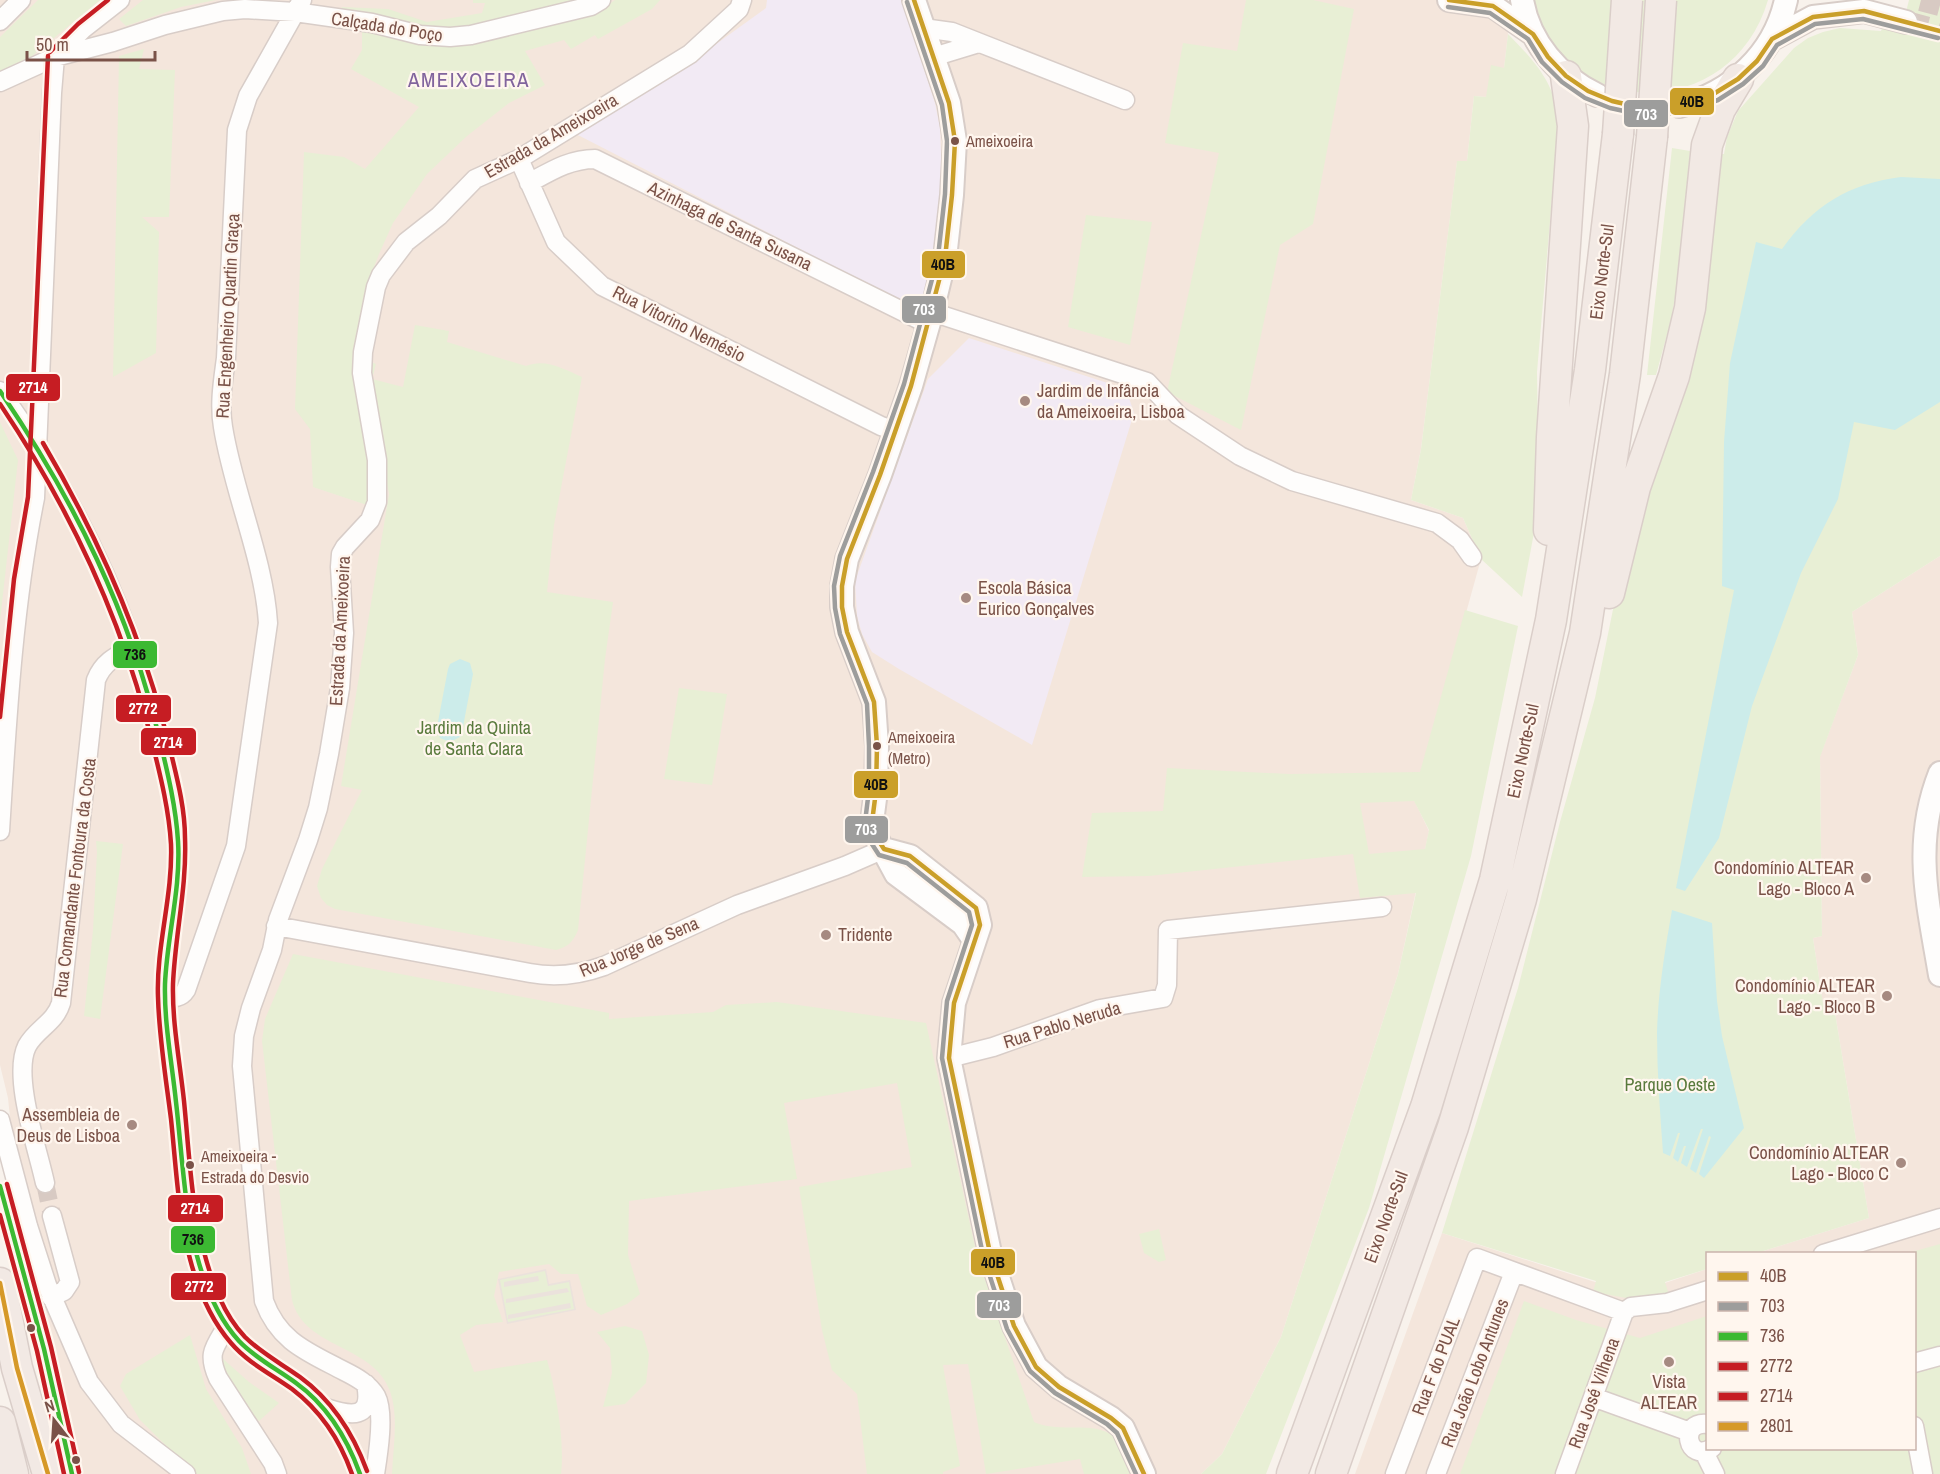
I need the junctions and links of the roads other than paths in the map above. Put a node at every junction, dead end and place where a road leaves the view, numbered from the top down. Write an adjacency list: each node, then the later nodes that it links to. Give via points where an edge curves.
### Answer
1 (21, 0): 12 (street)
2 (120, 0): 18 (street)
3 (601, 0): 11 (street, Calçada do Poço, via 591,6 471,36 450,37 420,35)
4 (914, 0): 14 (street)
5 (1449, 0): 15 (street, via 1493,6)
6 (1522, 0): 15 (street)
7 (1628, 0): 34 (highway, Eixo Norte-Sul, bridge, via 1618,134 1590,370)
8 (1661, 0): 33 (highway, Eixo Norte-Sul, bridge, via 1652,137 1625,375)
9 (1786, 0): 16 (street)
10 (740, 5): 26 (street, Estrada da Ameixoeira, via 690,54)
11 (299, 6): 18 (street, Calçada do Poço, via 223,10); 42 (street, Rua Engenheiro Quartin Graça, via 248,96 237,130 222,387 223,427 264,590 268,623 236,846 186,990 175,998)
12 (0, 21)
13 (1906, 22): 16 (street, via 1864,11 1813,17)
14 (923, 28): 17 (street, via 952,32); 19 (street)
15 (1533, 34): 20 (street)
16 (1772, 39): 21 (street)
17 (979, 43): 19 (street); 24 (street)
18 (55, 57): 22 (street, Calçada do Poço); 31 (street)
19 (933, 57): 28 (street, via 949,103 955,141 945,258)
20 (1566, 76): 23 (street); 34 (highway, via 1573,126 1552,436)
21 (1738, 79): 25 (street, via 1715,93); 33 (highway, via 1720,109 1707,146 1690,308 1674,376 1635,487 1604,613)
22 (0, 82)
23 (1597, 95)
24 (1125, 100)
25 (1679, 106)
26 (519, 159): 27 (street, Rua Vitorino Nemésio); 40 (street, Estrada da Ameixoeira, via 475,179 440,216 406,242 376,287 362,373 377,460 375,508 370,520 341,554 344,633 329,754 318,808)
27 (529, 183): 28 (street, Azinhaga de Santa Susana, via 567,162 595,159); 30 (street, Rua Vitorino Nemésio, via 556,242 602,286)
28 (930, 318): 30 (street); 32 (street, Azinhaga de Santa Susana, via 1147,382 1178,415 1240,456 1300,484 1437,523 1460,540)
29 (0, 392): 31 (street)
30 (895, 431): 38 (street, via 847,559 842,586 847,632 874,702 877,753 872,822)
31 (37, 447): 35 (street, via 94,550); 37 (street, via 35,498 26,544 7,720)
32 (1472, 557)
33 (1585, 633): 75 (highway, Eixo Norte-Sul, via 1521,899 1457,1116)
34 (1546, 643): 74 (highway, Eixo Norte-Sul, via 1495,880 1426,1107)
35 (133, 647): 42 (street, via 159,733 176,821 178,846); 45 (street, Rua Comandante Fontoura da Costa, via 108,661 96,680 61,1003 54,1019 25,1051 22,1084)
36 (1940, 773): 41 (street, via 1925,821 1923,854)
37 (0, 831)
38 (884, 849): 40 (street, Rua Jorge de Sena, via 737,905 604,966 568,975 530,973); 43 (street, via 896,874 972,930 954,1003)
39 (1382, 908): 43 (street, Rua Pablo Neruda, via 1168,930 1167,985 1163,998 1100,1009 993,1047)
40 (276, 926): 59 (street, Estrada da Ameixoeira, via 272,950 247,1022 242,1066 264,1301 274,1323 291,1342)
41 (1940, 975)
42 (165, 997): 55 (street, via 190,1226 213,1302)
43 (949, 1058): 73 (street, via 990,1253 1014,1326 1036,1368 1123,1428)
44 (0, 1120): 52 (street)
45 (45, 1183)
46 (52, 1216): 52 (street, via 70,1282 64,1291)
47 (1940, 1218): 48 (street)
48 (1829, 1252)
49 (1514, 1272): 53 (street); 76 (street, Rua F do PUAL, via 1477,1258); 77 (street, Rua João Lobo Antunes)
50 (0, 1283): 58 (highway)
51 (1706, 1290): 53 (street, via 1667,1303 1631,1306)
52 (51, 1297): 69 (street, via 89,1382 121,1424)
53 (1624, 1312): 60 (street, Rua José Vilhena)
54 (0, 1318): 58 (highway)
55 (227, 1326): 61 (street, via 238,1341); 70 (street, via 214,1347 211,1363)
56 (1940, 1356): 57 (street)
57 (1916, 1362)
58 (17, 1368): 68 (highway)
59 (366, 1384): 61 (street, via 368,1404 361,1411 347,1415); 72 (street, via 376,1397 380,1417)
60 (1593, 1397): 64 (street); 78 (street, Rua José Vilhena)
61 (326, 1408): 71 (street, via 345,1436)
62 (0, 1422): 67 (highway)
63 (1706, 1424): 64 (street, via 1696,1425)
64 (1690, 1432): 66 (street, via 1691,1446 1699,1452)
65 (1916, 1437): 80 (street)
66 (1708, 1450): 79 (street)
67 (13, 1474)
68 (48, 1474)
69 (186, 1474)
70 (277, 1474)
71 (360, 1474)
72 (375, 1474)
73 (1144, 1474)
74 (1292, 1474)
75 (1331, 1474)
76 (1395, 1474)
77 (1436, 1474)
78 (1565, 1474)
79 (1715, 1474)
80 (1923, 1474)

